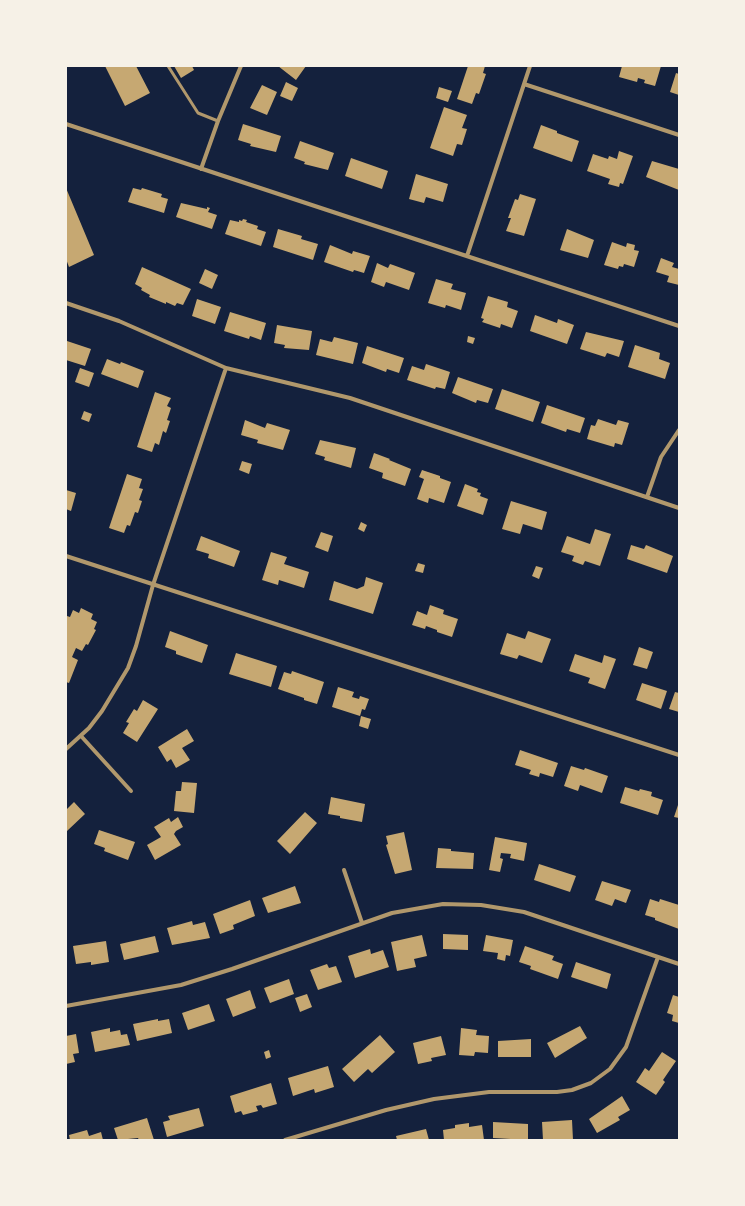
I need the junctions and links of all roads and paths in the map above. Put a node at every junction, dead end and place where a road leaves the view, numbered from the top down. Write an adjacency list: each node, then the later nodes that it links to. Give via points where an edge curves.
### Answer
1 (168, 66): 5 (lane, via 198,112)
2 (241, 66): 5 (street)
3 (530, 66): 4 (street)
4 (524, 84): 7 (street); 9 (street)
5 (218, 121): 8 (street)
6 (66, 124): 8 (street)
7 (679, 135)
8 (201, 169): 9 (street)
9 (467, 256): 11 (street)
10 (66, 303): 12 (street, via 119,321)
11 (679, 326)
12 (226, 368): 14 (street, via 350,398); 17 (street)
13 (679, 430): 14 (street, via 661,457)
14 (647, 497): 15 (street)
15 (679, 508)
16 (66, 556): 17 (street)
17 (153, 585): 18 (street, via 128,668 106,706); 20 (street)
18 (81, 736): 19 (street); 21 (street)
19 (66, 749)
20 (679, 755)
21 (131, 791)
22 (344, 870): 23 (street)
23 (362, 922): 24 (street, via 422,906 490,906 524,912); 26 (street, via 188,983)
24 (658, 957): 25 (street); 27 (street, via 626,1048 610,1069 591,1083 563,1092 489,1092 434,1099 386,1110)
25 (679, 964)
26 (66, 1006)
27 (285, 1140)

